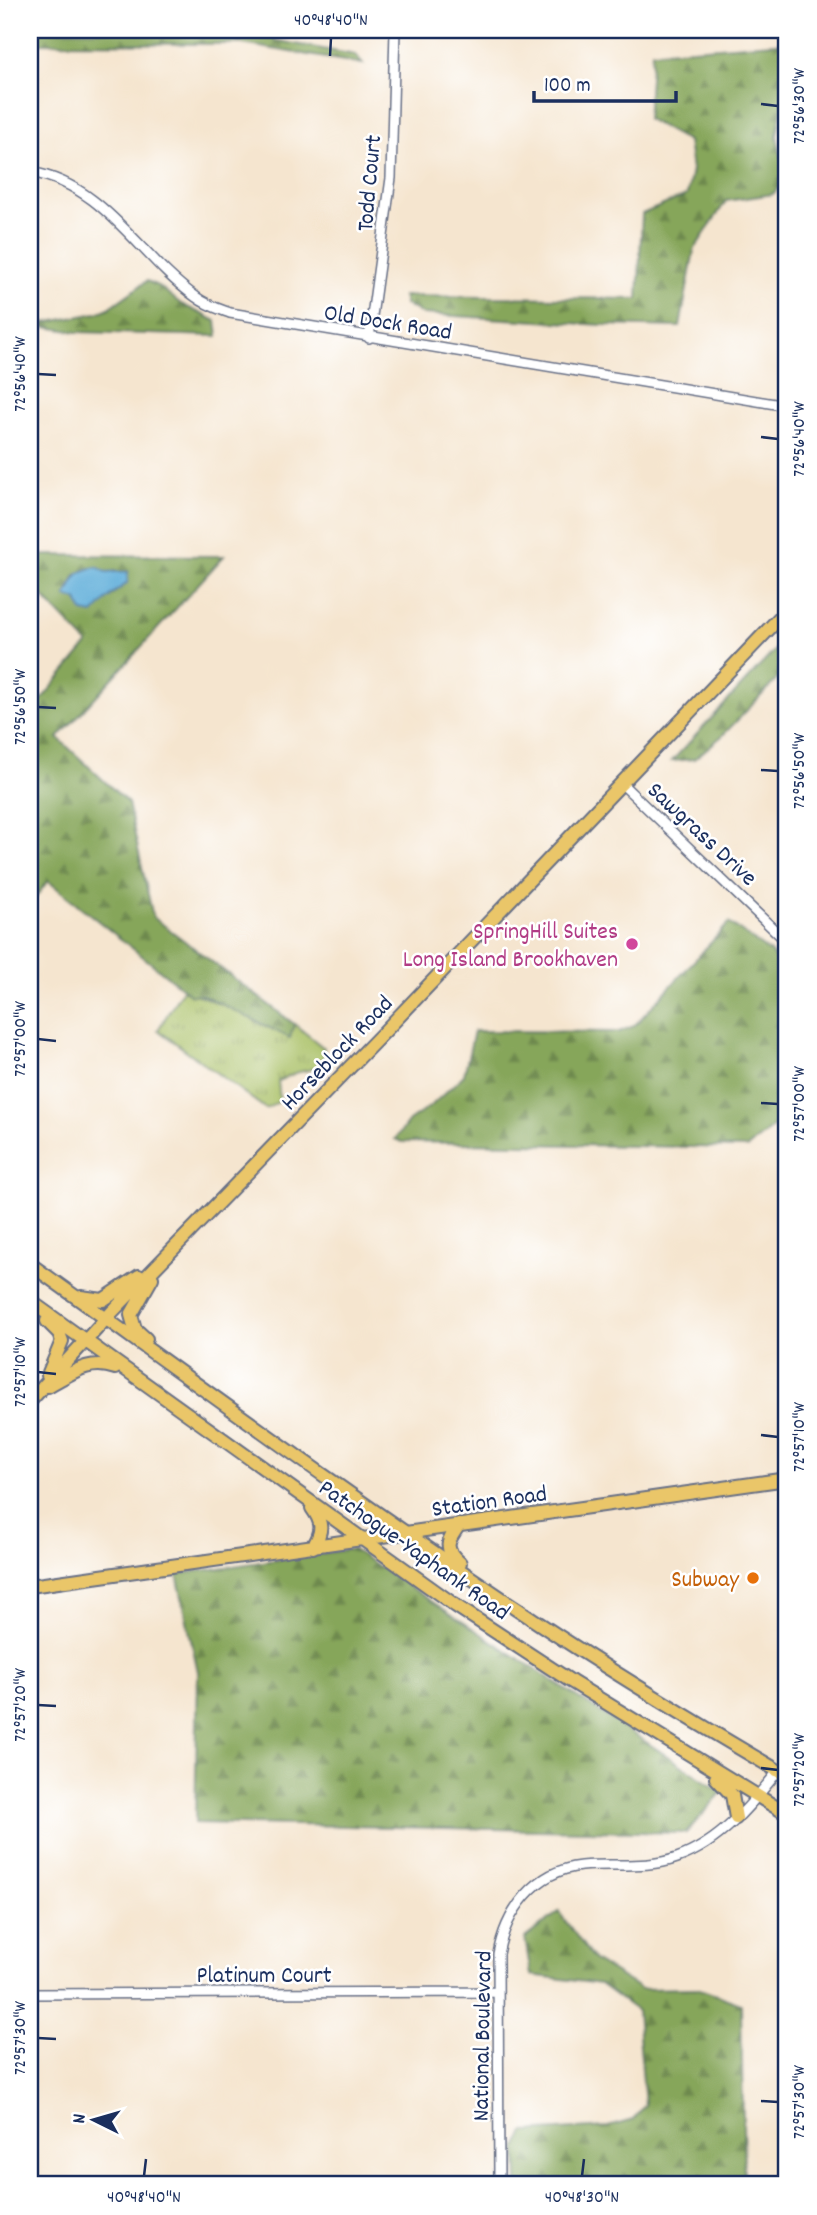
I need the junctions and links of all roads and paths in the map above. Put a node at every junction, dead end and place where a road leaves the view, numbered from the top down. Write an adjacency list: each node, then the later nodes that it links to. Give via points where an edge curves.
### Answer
1 (395, 30): 3 (street, Todd Court, via 391,178)
2 (30, 172): 3 (street, Old Dock Road, via 79,189 198,300 230,313)
3 (369, 338): 4 (street, Old Dock Road)
4 (787, 406)
5 (787, 610): 6 (main road, Horseblock Road)
6 (621, 783): 7 (street, Sawgrass Drive); 8 (main road, Horseblock Road)
7 (787, 942)
8 (164, 1258): 10 (main road, via 103,1300); 12 (main road, Horseblock Road); 14 (main road, via 132,1310 131,1320)
9 (30, 1264): 10 (main road, Patchogue-Yaphank Road)
10 (74, 1295): 12 (main road, Patchogue-Yaphank Road)
11 (30, 1302): 13 (main road, Patchogue-Yaphank Road); 16 (main road, via 62,1341)
12 (106, 1319): 13 (main road, Horseblock Road); 14 (main road, Patchogue-Yaphank Road)
13 (86, 1341): 15 (main road, Patchogue-Yaphank Road); 16 (main road, Horseblock Road)
14 (170, 1364): 20 (main road, Patchogue-Yaphank Road)
15 (134, 1376): 16 (main road, via 95,1363); 18 (main road, Patchogue-Yaphank Road)
16 (37, 1393)
17 (787, 1479): 19 (main road, Station Road)
18 (306, 1499): 21 (main road, Patchogue-Yaphank Road); 22 (main road, via 322,1523)
19 (459, 1525): 20 (main road, Station Road); 24 (main road, via 449,1541 451,1556)
20 (405, 1533): 21 (main road, Station Road); 24 (main road, Patchogue-Yaphank Road)
21 (362, 1539): 22 (main road, Station Road); 25 (main road, Patchogue-Yaphank Road, via 515,1645)
22 (313, 1547): 23 (main road, Station Road)
23 (30, 1586)
24 (491, 1592): 26 (main road, Patchogue-Yaphank Road)
25 (687, 1752): 27 (main road, Patchogue-Yaphank Road); 29 (main road, via 730,1790)
26 (783, 1774): 27 (street, National Boulevard)
27 (758, 1796): 28 (main road, Patchogue-Yaphank Road); 29 (street, National Boulevard)
28 (787, 1814)
29 (736, 1818): 30 (street, National Boulevard, via 698,1849 670,1860 580,1866 542,1881 518,1904 503,1932)
30 (498, 1992): 31 (street, Platinum Court); 32 (street, National Boulevard)
31 (30, 1994)
32 (499, 2185)

